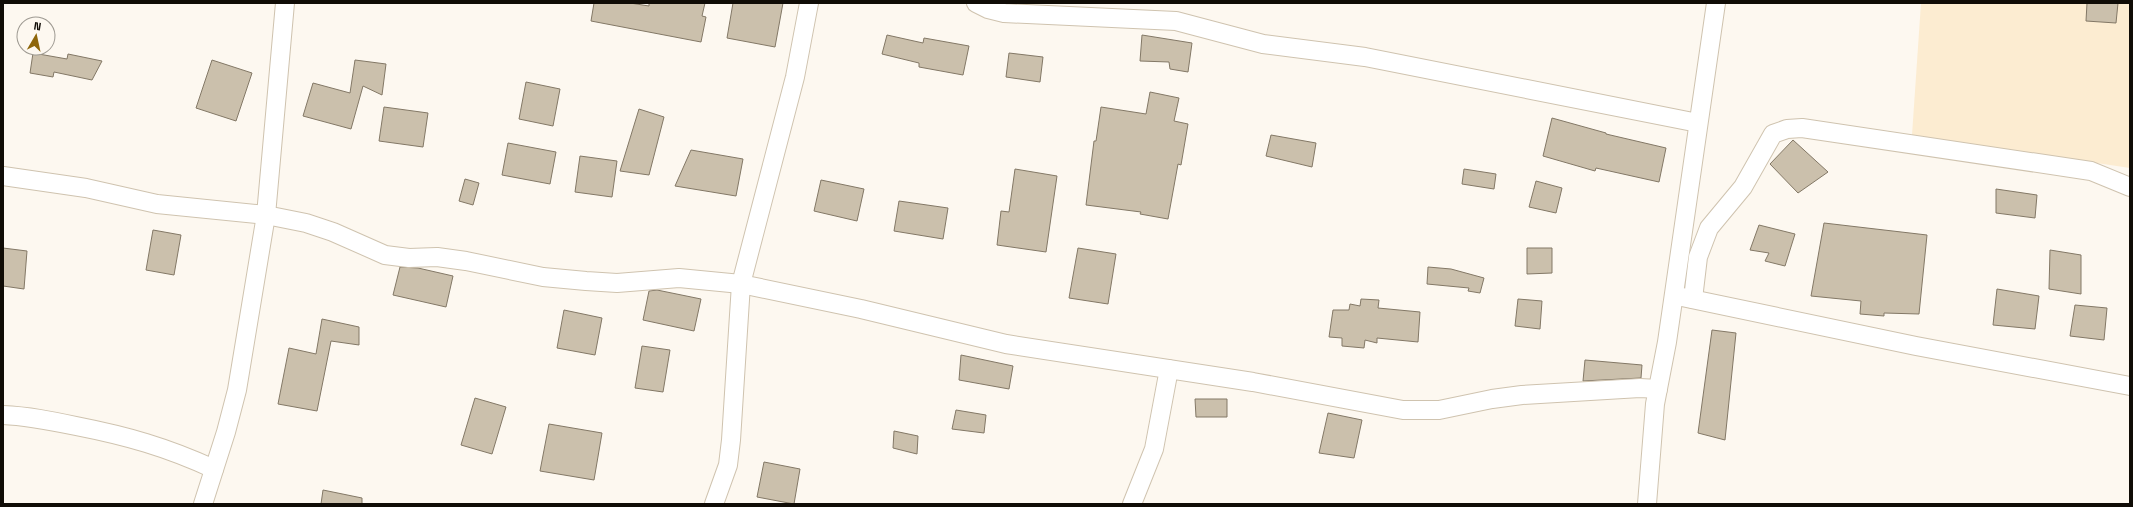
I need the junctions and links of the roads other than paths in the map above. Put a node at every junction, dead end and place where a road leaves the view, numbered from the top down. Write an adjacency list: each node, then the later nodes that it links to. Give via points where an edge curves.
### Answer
1 (284, 3): 9 (street)
2 (809, 3): 10 (street, via 794,77)
3 (976, 3): 5 (street, via 988,10 1004,13)
4 (1716, 3): 6 (street)
5 (1038, 9): 6 (street, via 1176,21 1263,44 1365,57)
6 (1698, 123): 11 (street)
7 (3, 176): 9 (street, via 86,188 157,204)
8 (2130, 187): 12 (street, via 2091,171 1802,128 1788,129 1773,134 1743,187 1709,228 1698,257)
9 (266, 215): 10 (street, via 306,223 385,254 409,258 444,258 542,277 586,281 679,278); 17 (street, via 237,390)
10 (741, 284): 13 (street, via 861,309 1006,344); 19 (street, via 728,465)
11 (1673, 295): 12 (street); 15 (street)
12 (1693, 299): 14 (street, via 1916,346)
13 (1169, 369): 15 (street, via 1403,410 1439,410 1522,395); 20 (street, via 1154,449)
14 (2130, 386)
15 (1658, 389): 21 (street)
16 (3, 416): 17 (street, via 43,419 126,436 180,454)
17 (214, 469): 18 (street)
18 (203, 504)
19 (714, 504)
20 (1132, 504)
21 (1647, 504)

